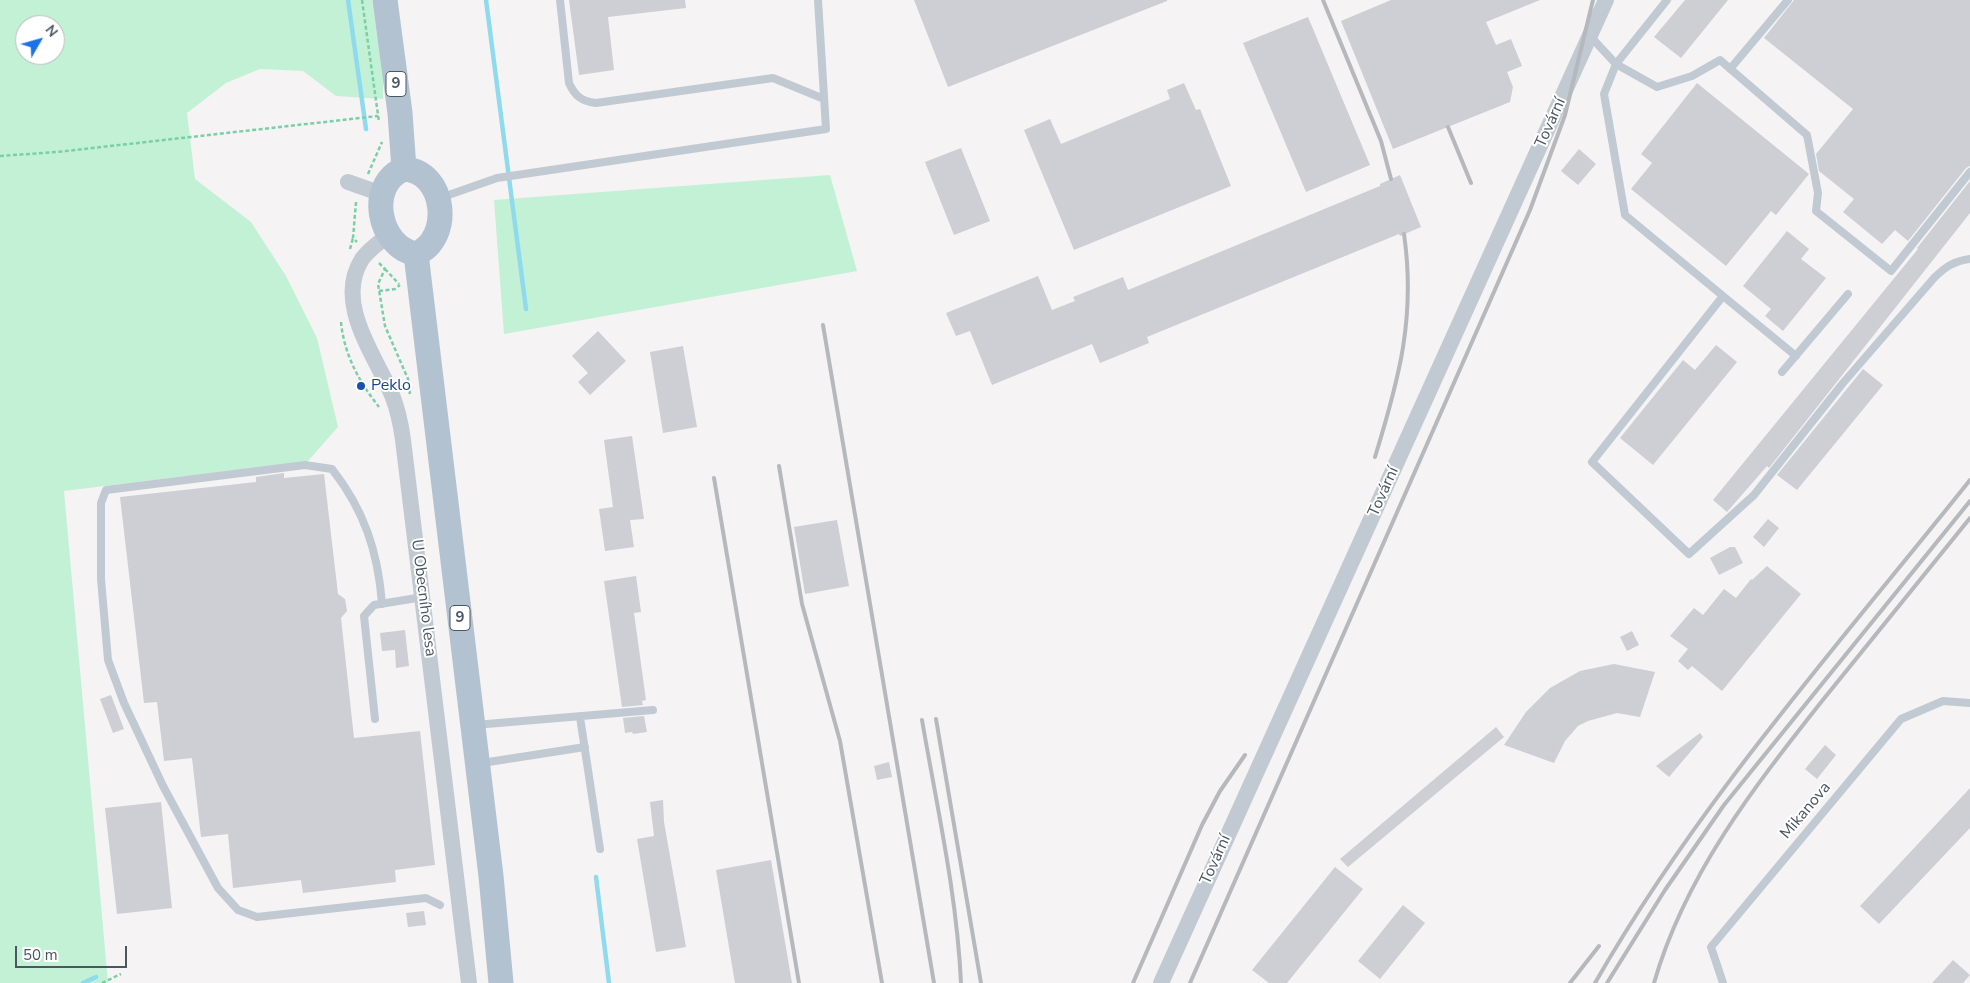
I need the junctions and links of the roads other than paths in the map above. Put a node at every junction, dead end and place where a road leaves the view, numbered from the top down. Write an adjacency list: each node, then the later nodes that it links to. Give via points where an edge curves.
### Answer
1 (385, 0): 11 (main road, 9)
2 (560, 0): 10 (lane, via 569,82 574,92 586,102 773,78)
3 (818, 0): 10 (lane)
4 (1606, 0): 7 (street, Tovární)
5 (1668, 0): 8 (lane)
6 (1788, 0): 9 (lane)
7 (1590, 36): 8 (lane); 36 (street, Tovární)
8 (1616, 64): 9 (lane, via 1657,87 1692,76 1720,60); 20 (lane, via 1604,94 1625,215)
9 (1730, 70): 12 (lane, via 1807,134 1818,193 1816,211 1891,271)
10 (824, 99): 15 (lane, via 826,130 497,178)
11 (404, 169): 14 (main road, via 390,178); 15 (main road, via 420,172)
12 (1970, 172)
13 (348, 182): 14 (street)
14 (382, 194): 16 (main road, via 381,207)
15 (438, 198): 17 (main road, via 440,221 434,238 430,245)
16 (388, 236): 17 (main road, via 397,247); 23 (street, U Obecního lesa, via 367,253 356,270 354,313 399,414)
17 (416, 254): 29 (main road, U Obecního lesa / 9)
18 (1970, 259): 20 (lane, via 1957,261 1934,278 1842,383 1754,496 1689,554 1592,462)
19 (1848, 294): 21 (lane)
20 (1723, 296): 21 (lane)
21 (1796, 356): 22 (lane)
22 (1782, 372)
23 (423, 597): 24 (lane); 34 (street, U Obecního lesa)
24 (382, 604): 28 (lane, via 374,605 364,616); 33 (lane, via 372,538 350,492 332,468 305,465 106,490 101,503 101,578 108,660 124,703 163,786 218,888 238,910 257,917 426,898)
25 (1970, 703): 37 (lane, Mikanova, via 1943,701 1901,719 1711,947)
26 (652, 710): 27 (lane)
27 (580, 717): 29 (lane); 30 (lane)
28 (375, 720)
29 (473, 725): 31 (main road, U Obecního lesa / 9)
30 (585, 747): 31 (lane); 32 (lane)
31 (477, 764): 35 (main road, U Obecního lesa / 9)
32 (600, 849)
33 (440, 905)
34 (469, 983)
35 (501, 983)
36 (1160, 983)
37 (1723, 983)

